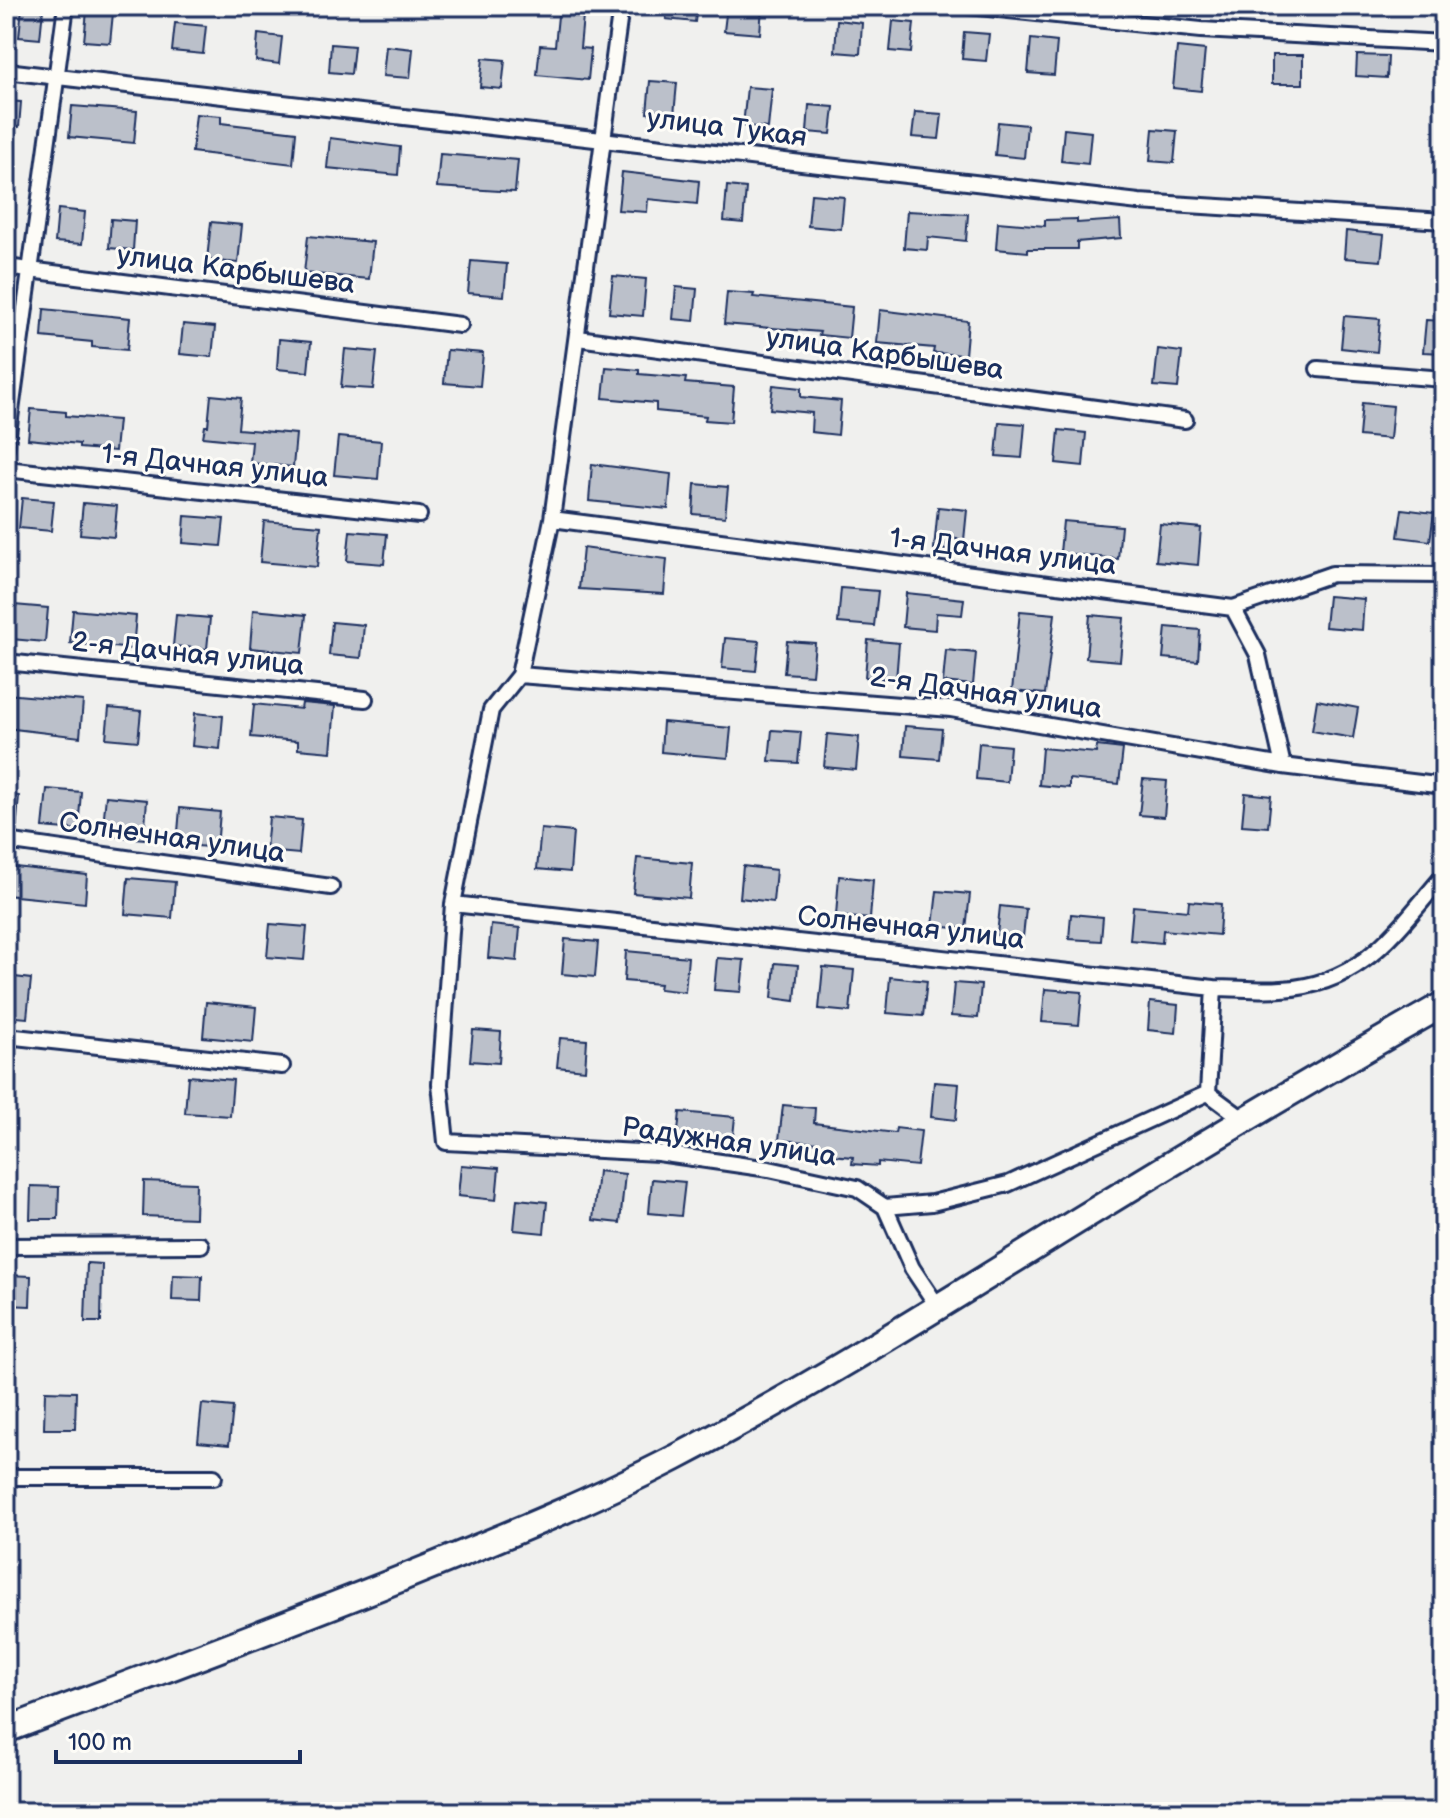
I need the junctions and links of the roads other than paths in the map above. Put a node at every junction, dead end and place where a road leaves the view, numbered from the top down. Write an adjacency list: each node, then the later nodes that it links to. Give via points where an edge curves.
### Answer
1 (66, 6): 6 (street)
2 (621, 6): 7 (street)
3 (969, 6): 4 (street, via 1201,30)
4 (1444, 43)
5 (6, 71): 6 (street, улица Тукая)
6 (55, 77): 7 (street, улица Тукая); 10 (street)
7 (601, 140): 8 (street, улица Тукая, via 1139,202); 12 (street)
8 (1444, 221)
9 (6, 267): 10 (street, улица Карбышева)
10 (29, 270): 11 (street, улица Карбышева); 16 (street)
11 (460, 325)
12 (578, 338): 15 (street, улица Карбышева); 19 (street)
13 (1318, 369): 14 (street)
14 (1444, 379)
15 (1185, 420)
16 (6, 448)
17 (6, 469): 18 (street, 1-я Дачная улица)
18 (419, 515)
19 (552, 519): 21 (street, 1-я Дачная улица); 23 (street)
20 (1444, 575): 21 (street, 1-я Дачная улица, via 1332,574)
21 (1233, 608): 25 (street, via 1258,655)
22 (6, 662): 24 (street, 2-я Дачная улица)
23 (519, 675): 25 (street, 2-я Дачная улица, via 951,709); 30 (street, via 491,710)
24 (365, 699)
25 (1283, 766): 26 (street, 2-я Дачная улица)
26 (1444, 786)
27 (6, 841): 29 (street, Солнечная улица)
28 (1444, 875): 31 (street, Солнечная улица, via 1378,952 1342,974 1284,989)
29 (331, 887)
30 (453, 904): 31 (street, Солнечная улица); 37 (street, Радужная улица, via 440,1084 446,1142 686,1157 835,1182 857,1188)
31 (1214, 988): 35 (street)
32 (1444, 1004): 36 (main road)
33 (6, 1036): 34 (street)
34 (282, 1066)
35 (1208, 1093): 36 (street); 37 (street, via 1008,1184 932,1203)
36 (1243, 1119): 40 (main road)
37 (885, 1207): 40 (street, via 912,1268)
38 (201, 1245): 39 (street)
39 (6, 1246)
40 (938, 1307): 43 (main road, via 759,1413 581,1504)
41 (6, 1477): 42 (street)
42 (214, 1477)
43 (6, 1730)

